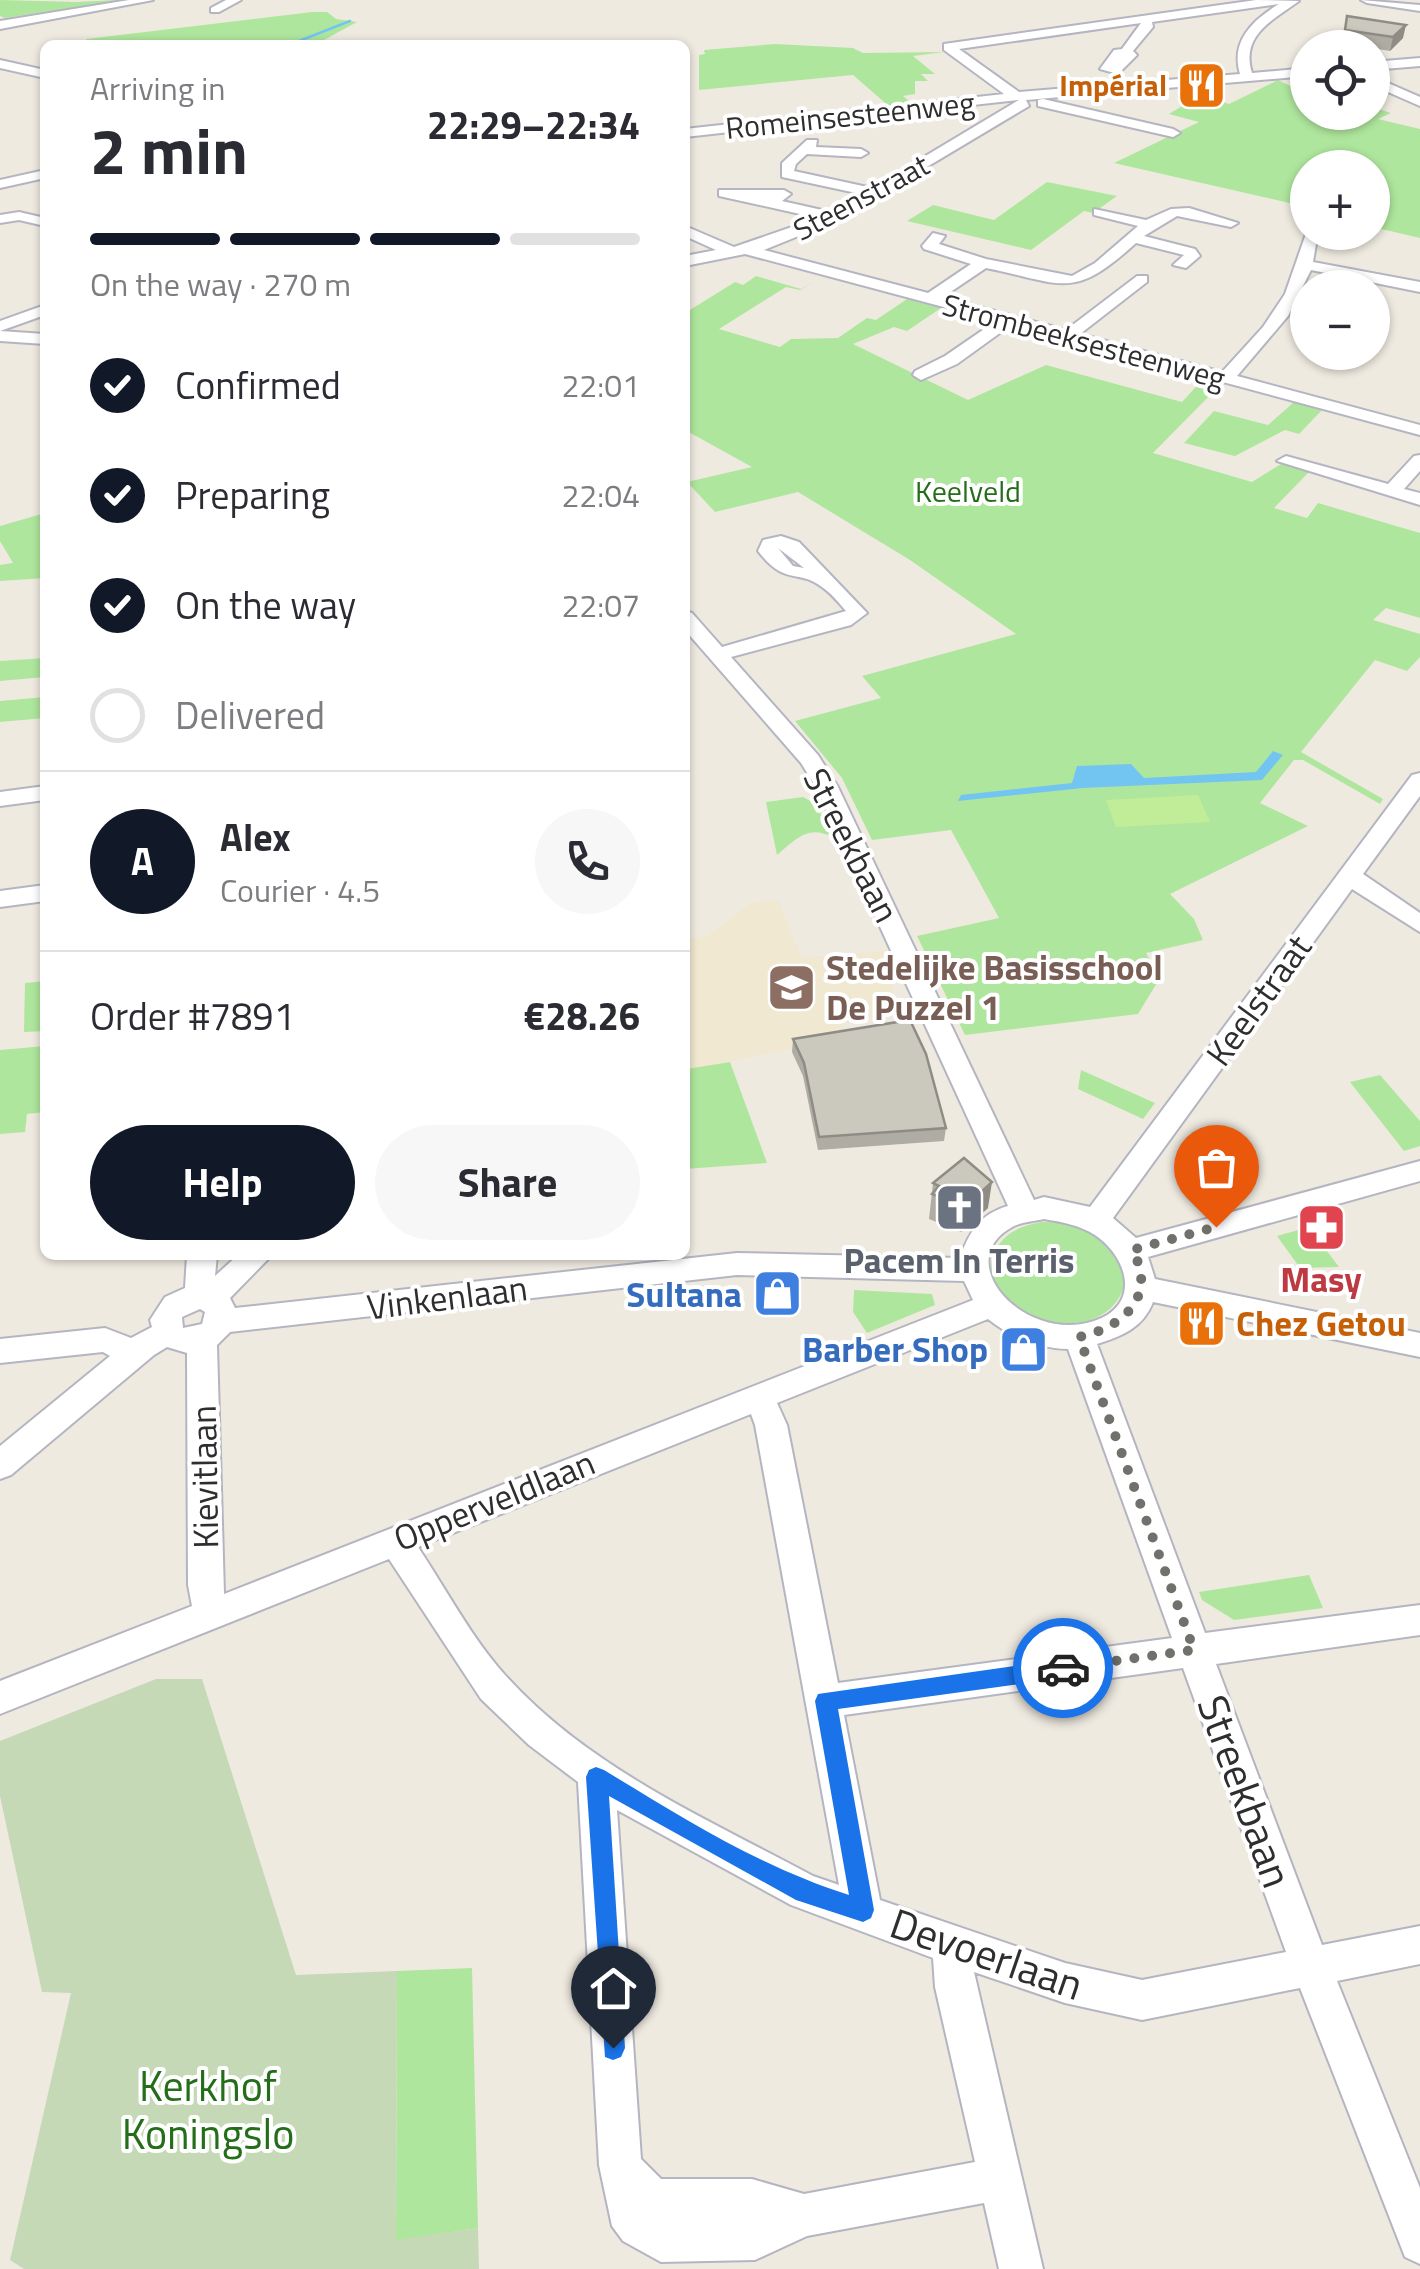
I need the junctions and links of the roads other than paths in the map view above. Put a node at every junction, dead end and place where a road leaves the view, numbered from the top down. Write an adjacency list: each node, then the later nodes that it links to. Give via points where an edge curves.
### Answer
1 (147, 0): 5 (street)
2 (235, 0): 8 (street)
3 (1294, 0): 6 (street)
4 (1367, 0): 7 (street)
5 (117, 6): 9 (street); 11 (street)
6 (1277, 6): 10 (street); 20 (street, via 1243,45)
7 (1420, 8)
8 (214, 10)
9 (132, 18)
10 (1146, 19): 14 (street, via 1147,27); 22 (street, via 949,46)
11 (43, 20): 12 (street); 13 (street)
12 (0, 24)
13 (55, 36)
14 (1126, 52)
15 (1420, 62): 17 (street)
16 (0, 64): 18 (street)
17 (1390, 64)
18 (40, 73)
19 (1290, 73): 20 (street, Romeinsesteenweg)
20 (1248, 76): 22 (street, Romeinsesteenweg)
21 (1390, 88): 23 (street)
22 (1026, 99): 24 (street, Romeinsesteenweg); 25 (street); 29 (street, Steenstraat)
23 (1420, 102)
24 (690, 133)
25 (1173, 133)
26 (862, 153): 29 (street, via 808,146 786,173 792,182)
27 (40, 175): 28 (street)
28 (0, 184)
29 (877, 193): 35 (street, Steenstraat)
30 (1145, 202): 34 (street)
31 (40, 204): 36 (street)
32 (768, 204): 35 (street)
33 (1099, 212): 39 (street)
34 (1171, 213): 38 (street); 39 (street)
35 (833, 217): 44 (street, Steenstraat)
36 (2, 219): 37 (street)
37 (40, 221)
38 (1231, 223)
39 (1146, 224): 42 (street)
40 (690, 232): 44 (street, Strombeeksesteenweg)
41 (938, 236): 46 (street, via 929,246)
42 (1136, 238): 46 (street, via 1073,281); 47 (street, via 1190,252)
43 (1308, 250): 48 (street)
44 (740, 251): 45 (street, Steenstraat); 51 (street, Strombeeksesteenweg)
45 (690, 259)
46 (983, 263): 51 (street)
47 (1180, 265)
48 (1306, 265): 50 (street); 59 (street, via 1282,315)
49 (1142, 279): 55 (street, Strombeeksesteenweg)
50 (1420, 287)
51 (930, 300): 53 (street, Strombeeksesteenweg)
52 (40, 312): 54 (street)
53 (1007, 321): 58 (street); 59 (street, Strombeeksesteenweg)
54 (0, 326)
55 (1073, 332)
56 (0, 339): 57 (street)
57 (40, 339)
58 (921, 376)
59 (1225, 378): 60 (street, Strombeeksesteenweg)
60 (1420, 430)
61 (1420, 460): 63 (street)
62 (1286, 461): 63 (street)
63 (1392, 491): 64 (street)
64 (1420, 499)
65 (827, 580): 67 (street, via 856,609 850,620)
66 (690, 623): 67 (street, Streekbaan)
67 (718, 654): 77 (street, Streekbaan, via 827,787)
68 (1420, 780): 71 (street, Keelstraat)
69 (40, 794): 70 (street)
70 (0, 799)
71 (1408, 811): 72 (street, Keelstraat)
72 (1349, 876): 75 (street); 78 (street, Keelstraat)
73 (40, 894): 74 (street)
74 (0, 899)
75 (1420, 924)
76 (1420, 1171): 79 (street)
77 (1025, 1211): 78 (street, via 1062,1210); 82 (street, via 986,1232)
78 (1096, 1220): 79 (street)
79 (1132, 1250): 83 (street)
80 (202, 1260): 85 (street, Kievitlaan)
81 (253, 1260): 85 (street)
82 (973, 1270): 84 (street); 85 (street, Vinkenlaan, via 738,1264)
83 (1142, 1288): 87 (street, via 1121,1320); 88 (street)
84 (989, 1306): 87 (street, via 1039,1334); 91 (street, Opperveldlaan)
85 (208, 1314): 86 (street, Vinkenlaan, via 182,1341); 86 (street, via 180,1302 167,1313); 94 (street, Kievitlaan)
86 (167, 1332): 90 (street)
87 (1079, 1337): 96 (street, Streekbaan)
88 (1418, 1348)
89 (0, 1351): 90 (street, via 105,1340)
90 (135, 1353): 92 (street)
91 (758, 1395): 93 (street, Opperveldlaan); 98 (street, via 772,1425)
92 (0, 1465)
93 (395, 1540): 94 (street, Opperveldlaan); 99 (street, Devoerlaan, via 494,1687)
94 (210, 1614): 97 (street, Opperveldlaan)
95 (1420, 1620): 96 (street)
96 (1194, 1650): 98 (street); 103 (street, Streekbaan)
97 (0, 1698)
98 (826, 1701): 100 (street)
99 (596, 1777): 100 (street, Devoerlaan, via 804,1892); 104 (street, via 620,2165 634,2188 658,2202 749,2200 804,2215)
100 (863, 1910): 102 (street, Devoerlaan)
101 (1420, 1945): 103 (street, Devoerlaan)
102 (952, 1947): 103 (street, Devoerlaan, via 1142,2000); 104 (street, via 955,1988)
103 (1312, 1968): 105 (street, Streekbaan)
104 (1000, 2179): 106 (street)
105 (1420, 2242)
106 (1021, 2269)

